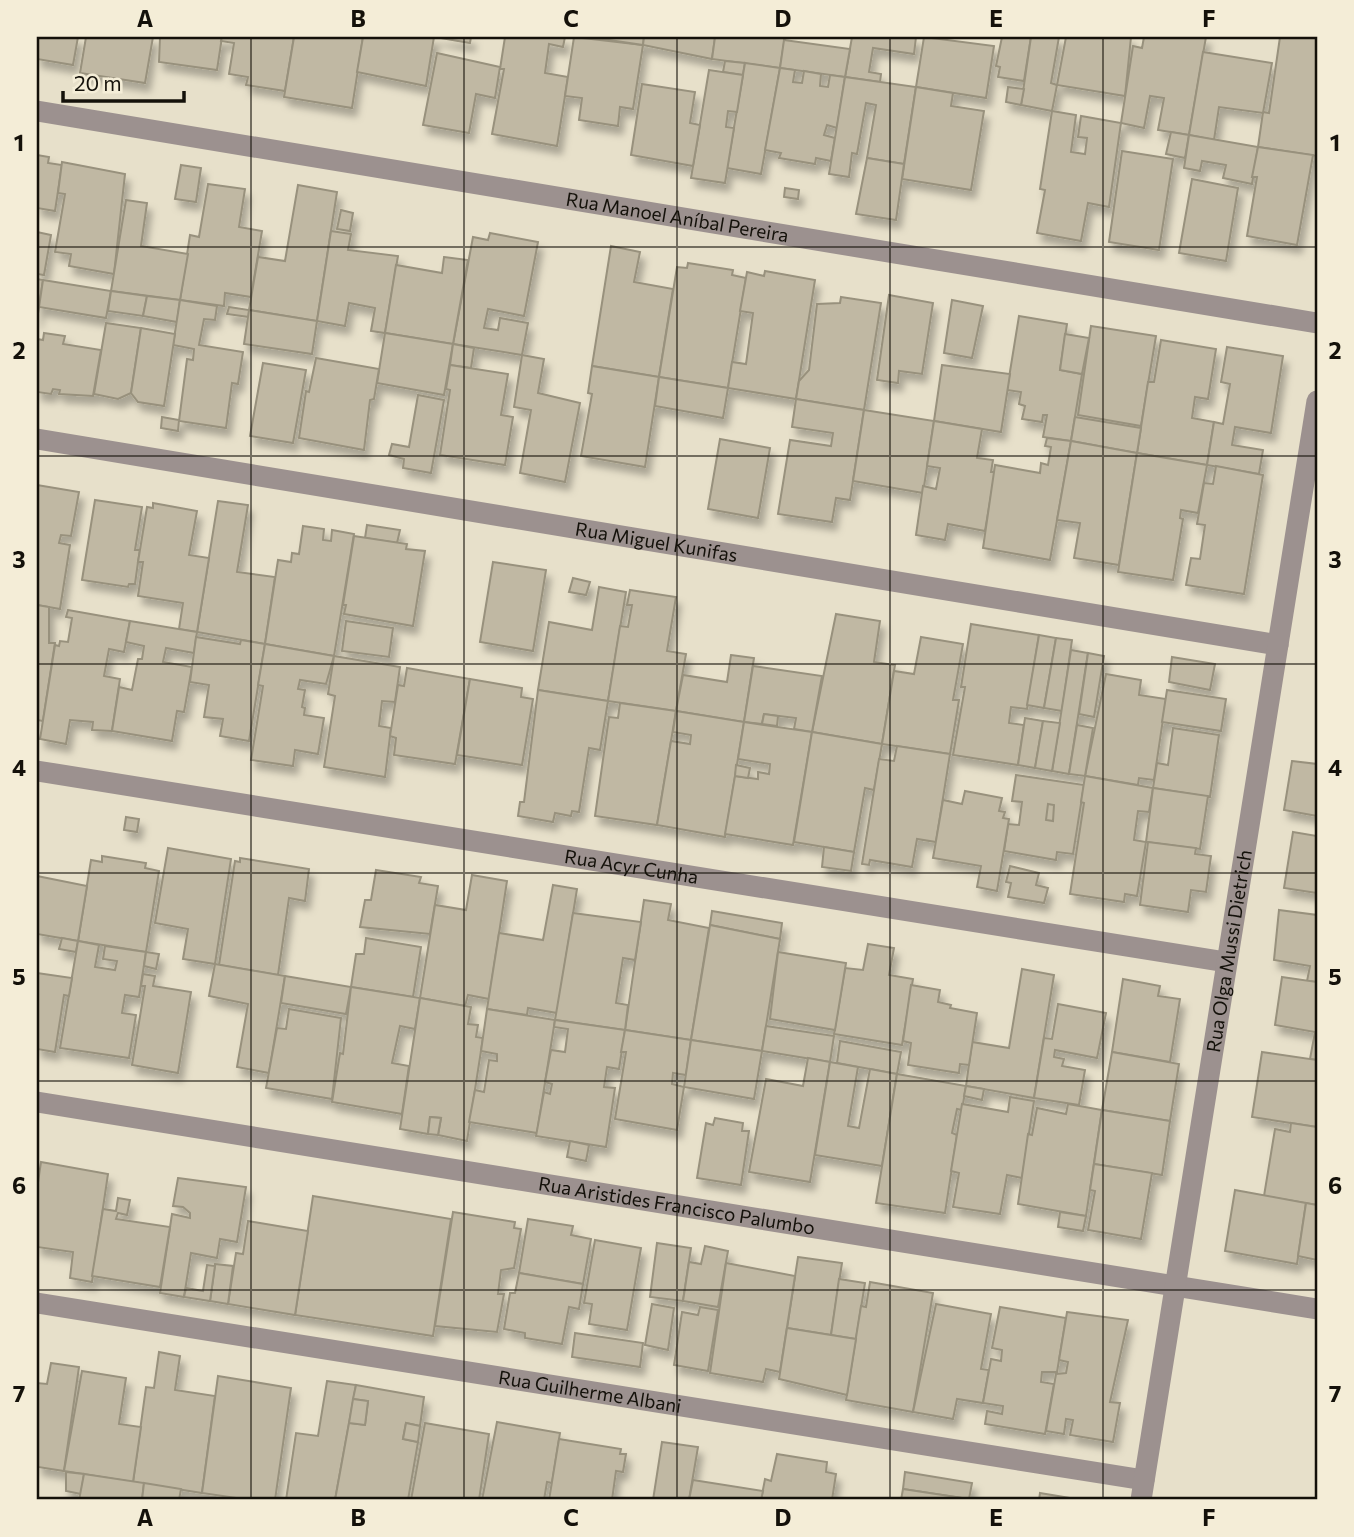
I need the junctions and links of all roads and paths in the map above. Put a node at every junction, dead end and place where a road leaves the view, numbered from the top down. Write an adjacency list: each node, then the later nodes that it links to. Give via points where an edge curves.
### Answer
1 (37, 111): 2 (street, Rua Manoel Aníbal Pereira)
2 (1317, 323)
3 (1317, 401): 5 (street, Rua Olga Mussi Dietrich)
4 (37, 439): 5 (street, Rua Miguel Kunifas)
5 (1278, 645): 7 (street, Rua Olga Mussi Dietrich)
6 (37, 771): 7 (street, Rua Acyr Cunha)
7 (1226, 962): 9 (street, Rua Olga Mussi Dietrich)
8 (37, 1102): 9 (street, Rua Aristides Francisco Palumbo)
9 (1176, 1285): 11 (street, Rua Aristides Francisco Palumbo); 12 (street, Rua Olga Mussi Dietrich)
10 (37, 1303): 12 (street, Rua Guilherme Albani)
11 (1317, 1309)
12 (1142, 1490)

